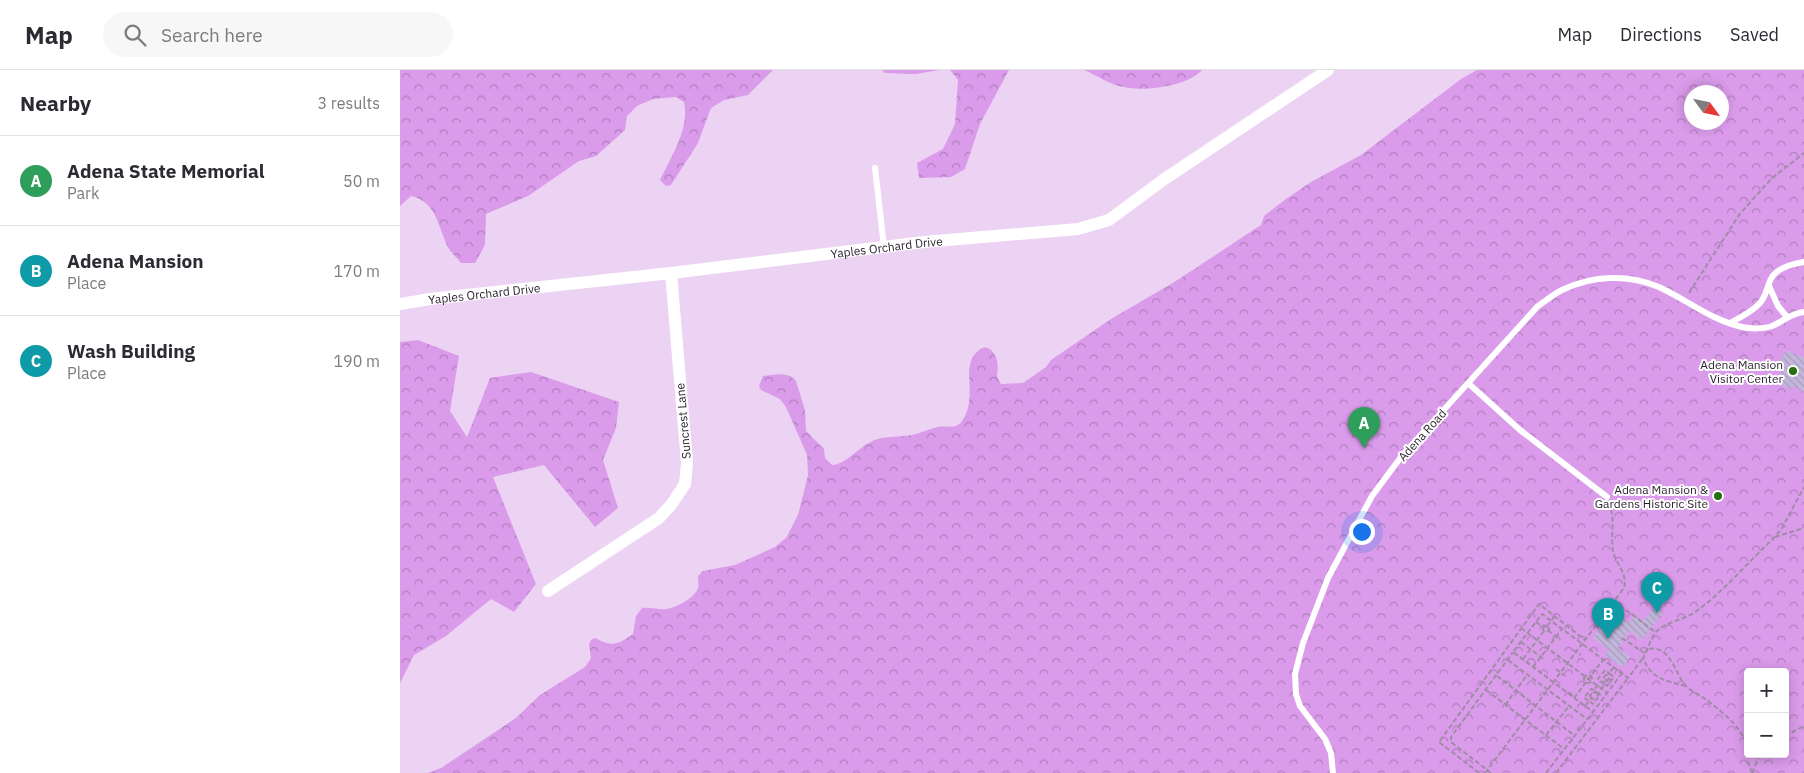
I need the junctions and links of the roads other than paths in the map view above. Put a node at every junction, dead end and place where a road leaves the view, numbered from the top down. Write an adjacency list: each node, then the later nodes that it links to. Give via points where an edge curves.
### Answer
1 (1328, 70): 3 (street, Yaples Orchard Drive, via 1163,180 1110,220 1078,229)
2 (875, 168): 3 (lane)
3 (884, 247): 5 (street, Yaples Orchard Drive)
4 (1804, 262): 6 (lane, via 1779,270)
5 (671, 273): 7 (street, Yaples Orchard Drive); 13 (street, Suncrest Lane, via 687,463 685,484 659,518)
6 (1769, 286): 9 (lane); 10 (lane, via 1760,303)
7 (400, 304)
8 (1804, 312): 9 (lane, Adena Road)
9 (1787, 317): 10 (lane, Adena Road, via 1772,326 1757,328)
10 (1730, 323): 11 (lane, Adena Road, via 1636,280 1612,277 1585,281 1561,290 1537,307)
11 (1468, 383): 12 (lane, via 1526,435); 14 (lane, Adena Road, via 1401,457 1372,496 1328,578 1303,643 1295,674 1296,694 1300,706 1325,739 1331,753)
12 (1607, 497)
13 (548, 591)
14 (1333, 773)

